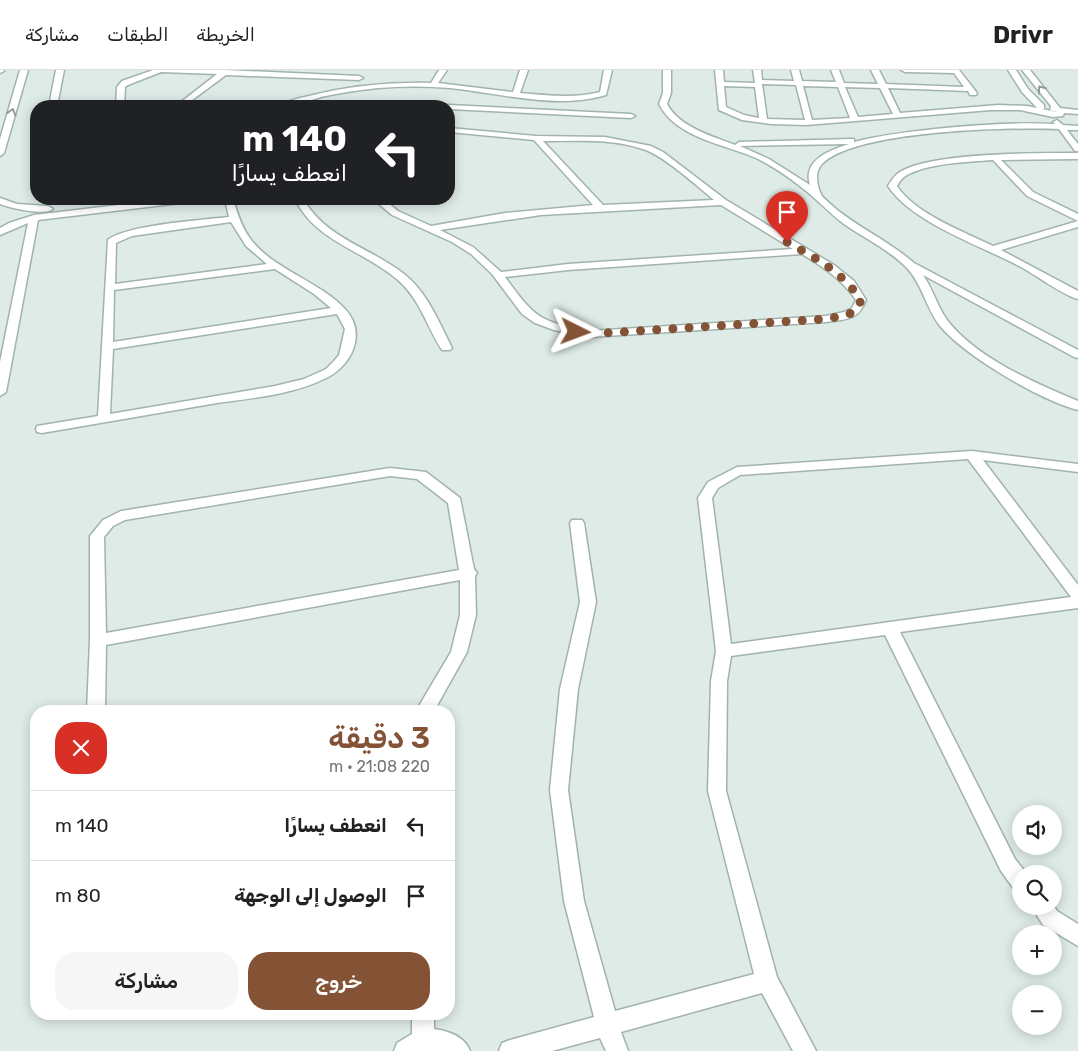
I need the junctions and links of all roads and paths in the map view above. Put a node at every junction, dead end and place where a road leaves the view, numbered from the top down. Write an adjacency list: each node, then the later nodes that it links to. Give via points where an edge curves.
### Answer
1 (24, 70): 54 (street, one-way to 1)
2 (60, 70): 31 (street)
3 (365, 70): 19 (street)
4 (443, 70): 24 (street)
5 (524, 70): 29 (street)
6 (608, 70): 29 (street, via 603,93 593,97)
7 (667, 70): 52 (street, via 667,93 663,104 666,112 679,122)
8 (718, 70): 22 (street)
9 (757, 70): 20 (street)
10 (795, 70): 21 (street)
11 (835, 70): 23 (street)
12 (875, 70): 25 (street)
13 (905, 70): 14 (street)
14 (912, 70): 26 (street); 28 (street, via 956,72)
15 (1012, 70): 38 (street)
16 (1026, 70): 40 (street, one-way to 16)
17 (225, 72): 18 (street); 32 (street, via 160,70 125,83 121,87); 33 (street)
18 (277, 72): 19 (street)
19 (359, 78): 27 (street)
20 (758, 83): 21 (street); 22 (street); 44 (street)
21 (798, 83): 23 (street); 46 (street)
22 (719, 84): 44 (street, via 721,106 725,110)
23 (841, 84): 25 (street); 45 (street)
24 (433, 85): 27 (street); 29 (street)
25 (883, 86): 26 (street); 42 (street)
26 (921, 87): 28 (street); 30 (street)
27 (351, 89): 34 (street)
28 (970, 89): 37 (street)
29 (516, 94)
30 (926, 95)
31 (54, 100)
32 (120, 100)
33 (188, 100)
34 (303, 100)
35 (930, 103): 39 (street)
36 (455, 107): 43 (street)
37 (984, 108): 38 (street); 39 (street)
38 (1039, 108): 40 (street)
39 (935, 110): 42 (street)
40 (1056, 112): 41 (street); 47 (street)
41 (1078, 112)
42 (897, 114): 45 (street)
43 (631, 116)
44 (763, 120): 46 (street)
45 (855, 120): 46 (street)
46 (809, 122)
47 (1061, 127): 48 (street); 51 (street, via 980,127); 53 (street)
48 (1078, 128)
49 (455, 131): 50 (street)
50 (536, 138): 59 (street, via 605,139 648,148); 68 (street)
51 (874, 140): 52 (street, via 761,145); 57 (street, via 836,151 816,164 812,178)
52 (722, 142): 57 (street, via 772,164)
53 (1078, 149)
54 (0, 153)
55 (1078, 156): 56 (street)
56 (996, 158): 61 (street, via 1026,191); 75 (street, via 918,167 897,177 892,186 897,196 908,204)
57 (820, 199): 77 (street, via 836,215)
58 (0, 201): 69 (street)
59 (723, 202): 68 (street); 76 (street)
60 (1072, 202): 61 (street)
61 (1051, 204): 70 (street)
62 (35, 205): 69 (street)
63 (94, 205): 69 (street)
64 (123, 205): 69 (street)
65 (230, 205): 71 (street)
66 (302, 205): 84 (street, via 325,233 376,259 403,279 422,303)
67 (386, 205): 73 (street)
68 (600, 206): 73 (street, via 499,216)
69 (34, 213): 74 (street); 86 (street)
70 (1078, 218)
71 (234, 219): 78 (street, via 249,244); 80 (street, via 130,233 116,238 111,242)
72 (1078, 224): 75 (street)
73 (433, 228): 79 (street, via 463,244)
74 (0, 232)
75 (992, 249): 81 (street)
76 (803, 251): 79 (street); 79 (street, via 850,283 861,300 857,310 826,319 590,334 563,330 527,314)
77 (909, 264): 85 (street); 87 (street, via 923,281 939,316 963,341 1021,379)
78 (277, 266): 80 (street); 82 (street)
79 (498, 275)
80 (109, 288): 83 (street)
81 (1078, 296)
82 (340, 310): 83 (street); 88 (street, via 351,327 347,352 338,365 322,375 275,390)
83 (107, 346): 88 (street)
84 (446, 348)
85 (1078, 355)
86 (0, 392)
87 (1078, 406)
88 (104, 418): 89 (street)
89 (42, 429)
90 (972, 455): 91 (street); 94 (street); 98 (street, via 737,471 713,485 705,498)
91 (1078, 468)
92 (577, 523): 106 (street, via 588,602 569,689 559,790 574,901)
93 (469, 573): 97 (street); 97 (street, via 455,501 421,475 390,472 122,516 96,536); 100 (street, via 466,629 459,652)
94 (1078, 596)
95 (1078, 602): 96 (street)
96 (890, 628): 98 (street); 101 (street)
97 (98, 640): 99 (street)
98 (724, 651): 104 (street, via 719,681 718,791)
99 (96, 705)
100 (428, 705)
101 (1012, 870)
102 (1048, 915): 103 (street)
103 (1078, 936)
104 (768, 981): 106 (street); 111 (street)
105 (421, 1020): 107 (street)
106 (607, 1025): 109 (street); 110 (street)
107 (414, 1046): 108 (street, via 436,1040 449,1043)
108 (459, 1051)
109 (510, 1051)
110 (617, 1051)
111 (805, 1051)

